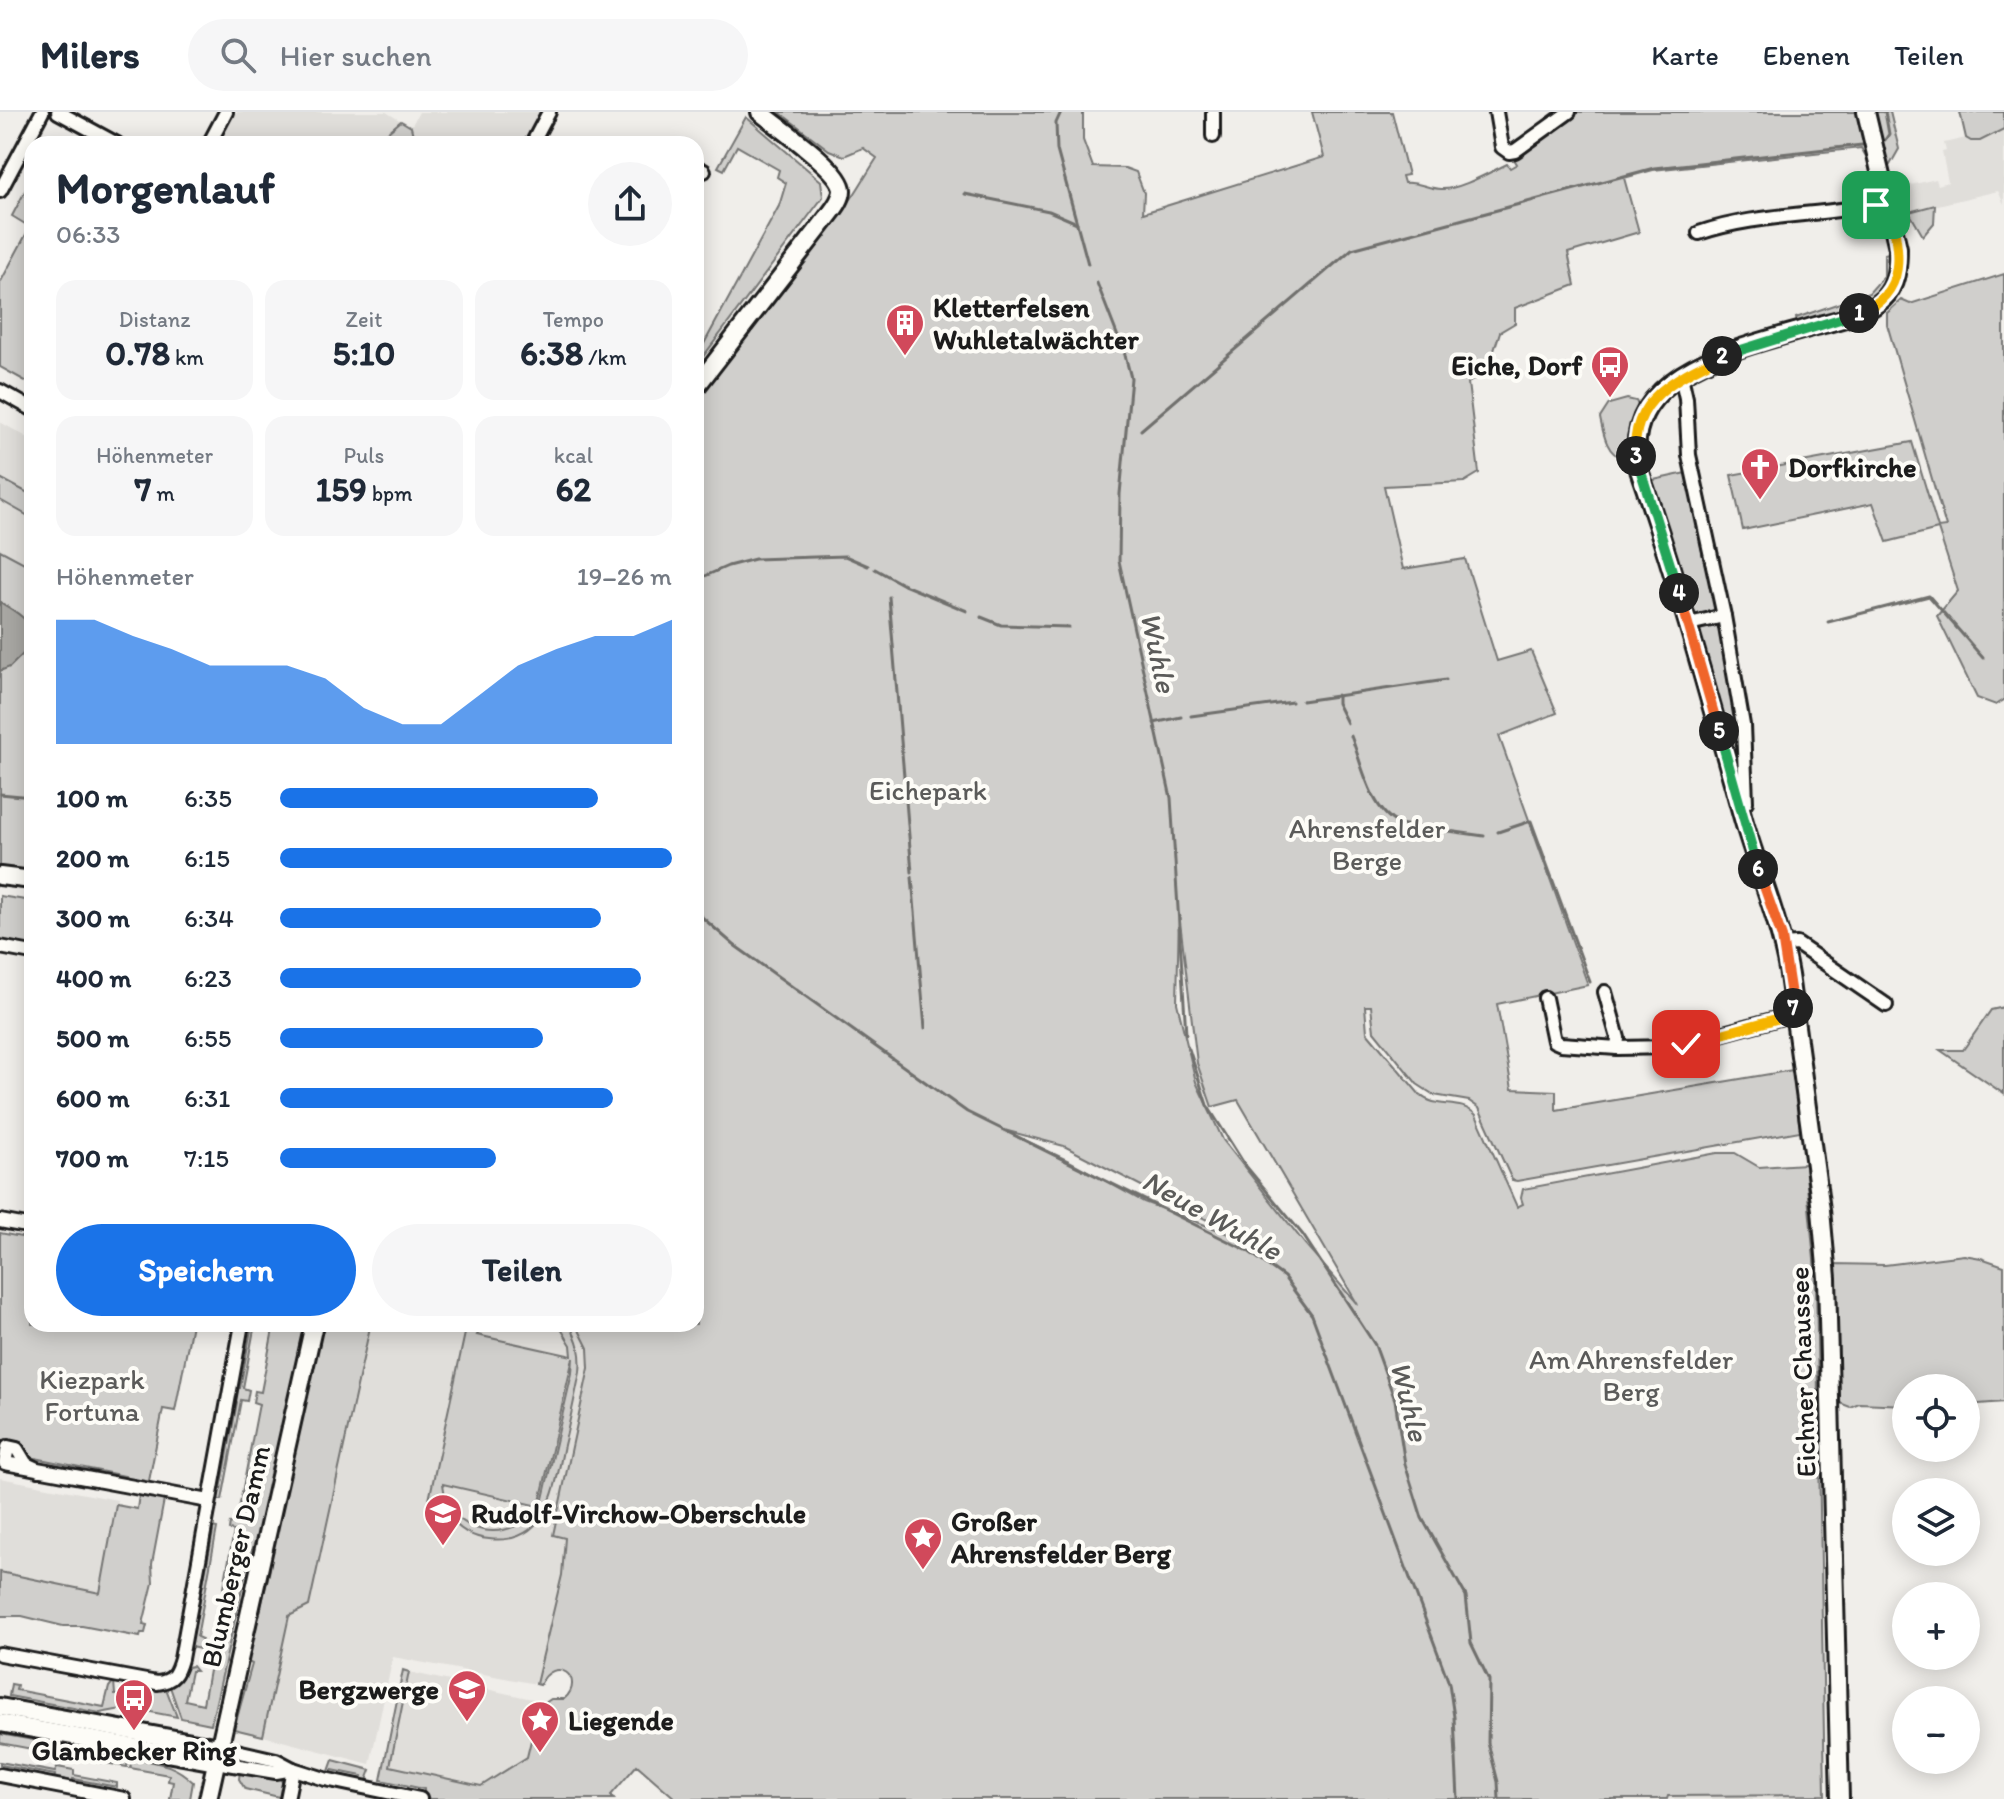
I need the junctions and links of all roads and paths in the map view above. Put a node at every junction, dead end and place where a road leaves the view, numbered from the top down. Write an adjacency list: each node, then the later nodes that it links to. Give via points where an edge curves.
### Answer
1 (42, 112): 10 (street)
2 (58, 112): 11 (street)
3 (226, 112): 12 (street)
4 (549, 112): 13 (street)
5 (760, 112): 20 (main road, via 829,168 842,192)
6 (1213, 112): 14 (street)
7 (1496, 112): 8 (street, via 1502,147 1509,152)
8 (1569, 112)
9 (1866, 112): 17 (main road)
10 (29, 136)
11 (102, 136)
12 (213, 136)
13 (536, 136)
14 (1213, 136)
15 (24, 146): 16 (street)
16 (0, 191)
17 (1888, 201): 18 (street); 19 (main road, Eichner Chaussee, via 1897,268 1881,301 1732,352)
18 (1699, 233)
19 (1681, 376): 23 (street, via 1689,455); 24 (main road, Eichner Chaussee, via 1649,403 1635,450)
20 (704, 377)
21 (0, 391): 22 (street)
22 (24, 404)
23 (1724, 616): 24 (street); 25 (street, via 1743,725)
24 (1689, 624): 28 (main road, Eichner Chaussee)
25 (1746, 802)
26 (0, 876): 27 (main road)
27 (24, 879)
28 (1784, 945): 33 (street, via 1797,944); 34 (main road, Eichner Chaussee)
29 (0, 947): 30 (street)
30 (24, 952)
31 (1605, 992): 35 (street)
32 (1545, 998): 35 (street, via 1554,1041)
33 (1886, 1005)
34 (1794, 1014): 35 (street, via 1672,1047); 52 (main road, Eichner Chaussee, via 1827,1278)
35 (1617, 1048)
36 (0, 1221): 37 (street)
37 (24, 1226)
38 (241, 1332): 41 (street, Blumberger Damm)
39 (312, 1332): 45 (main road, Blumberger Damm)
40 (39, 1470): 41 (street)
41 (209, 1501): 42 (street, Blumberger Damm, via 176,1675 166,1682 144,1681)
42 (0, 1654)
43 (0, 1707): 45 (main road)
44 (0, 1723): 45 (main road)
45 (217, 1755): 46 (street, via 276,1772); 49 (main road, Blumberger Damm)
46 (293, 1769): 50 (street); 51 (street)
47 (0, 1775): 48 (street)
48 (124, 1799)
49 (208, 1799)
50 (287, 1799)
51 (420, 1799)
52 (1840, 1799)

